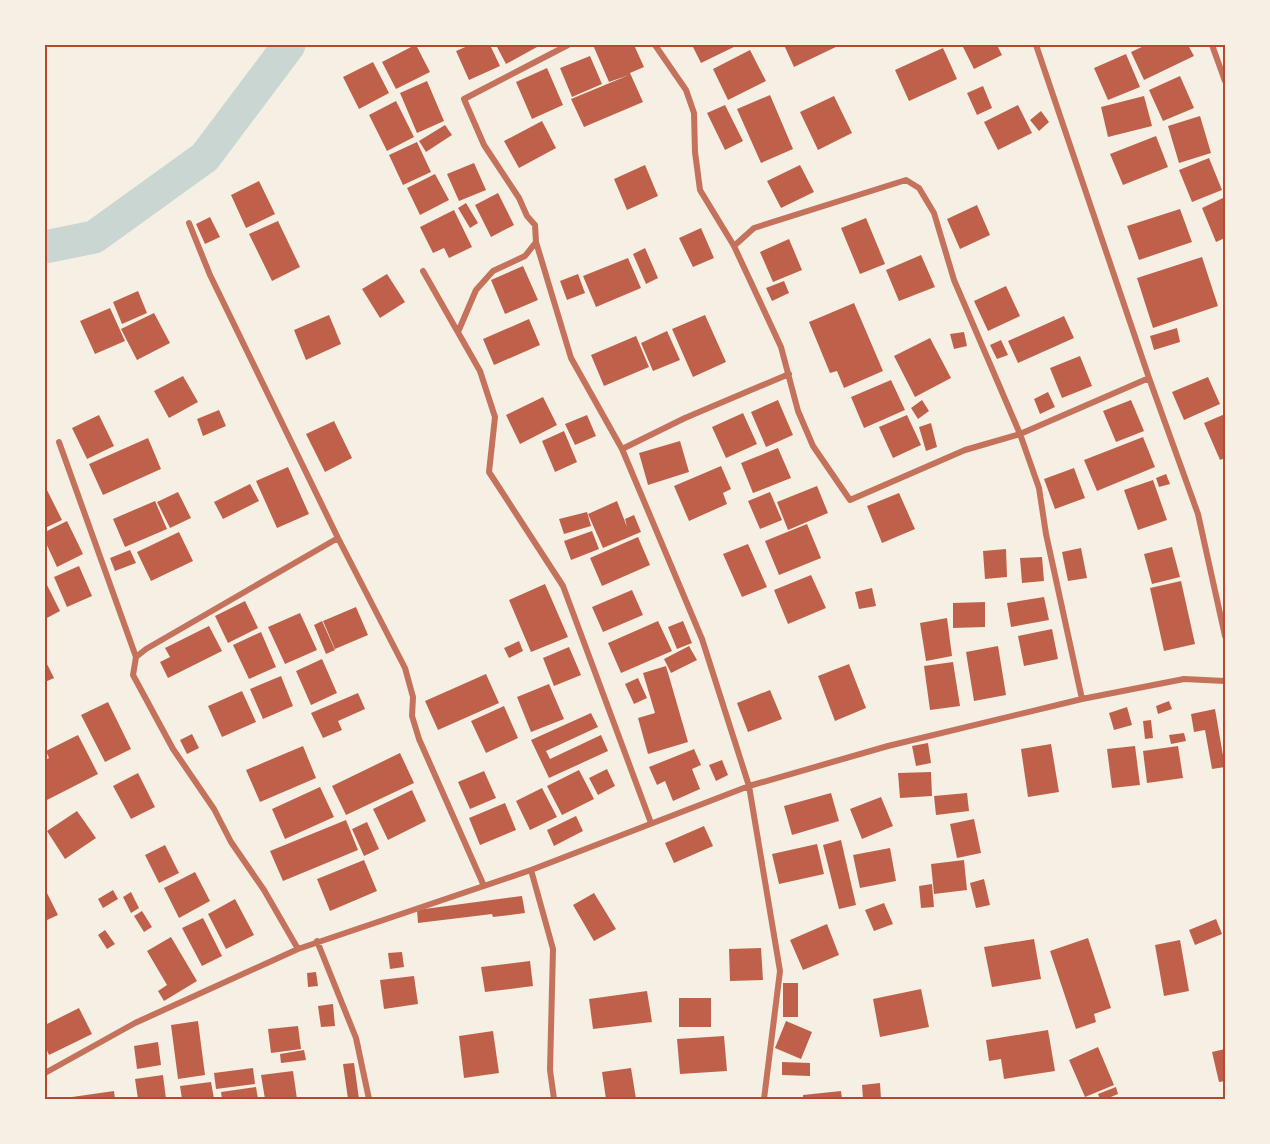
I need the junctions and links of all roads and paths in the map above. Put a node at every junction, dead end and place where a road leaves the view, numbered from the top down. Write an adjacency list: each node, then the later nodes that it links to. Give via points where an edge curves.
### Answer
1 (568, 45): 7 (street, via 464,99 484,145 535,225)
2 (655, 45): 8 (street, via 686,90 694,113 694,152 700,190)
3 (1036, 45): 12 (street)
4 (1212, 45): 5 (street)
5 (1225, 81)
6 (189, 223): 16 (street, via 210,276)
7 (536, 243): 10 (street, via 525,256 493,271 476,290); 15 (street, via 570,358)
8 (734, 246): 11 (street, via 781,347); 13 (street, via 754,228 906,180 919,188 934,213 954,280)
9 (423, 271): 10 (street)
10 (458, 332): 22 (street, via 480,371 495,417 489,472 563,586)
11 (789, 374): 13 (street, via 798,411 813,446 850,500 965,450); 15 (street)
12 (1149, 378): 13 (street); 17 (street, via 1198,513)
13 (1020, 434): 20 (street, via 1039,488)
14 (59, 442): 18 (street)
15 (622, 449): 21 (street, via 702,639)
16 (338, 538): 18 (street); 24 (street, via 405,668 419,738)
17 (1225, 636)
18 (136, 657): 26 (street, via 133,675 173,749)
19 (1225, 681): 20 (street, via 1184,679)
20 (1082, 699): 21 (street, via 888,746)
21 (749, 786): 22 (street); 30 (street, via 780,971)
22 (651, 823): 23 (street)
23 (531, 870): 24 (street); 29 (street, via 553,949 550,1070)
24 (484, 886): 25 (street)
25 (317, 942): 26 (street); 28 (street, via 356,1038)
26 (298, 949): 27 (street, via 135,1023)
27 (45, 1073)
28 (369, 1099)
29 (554, 1099)
30 (764, 1099)

